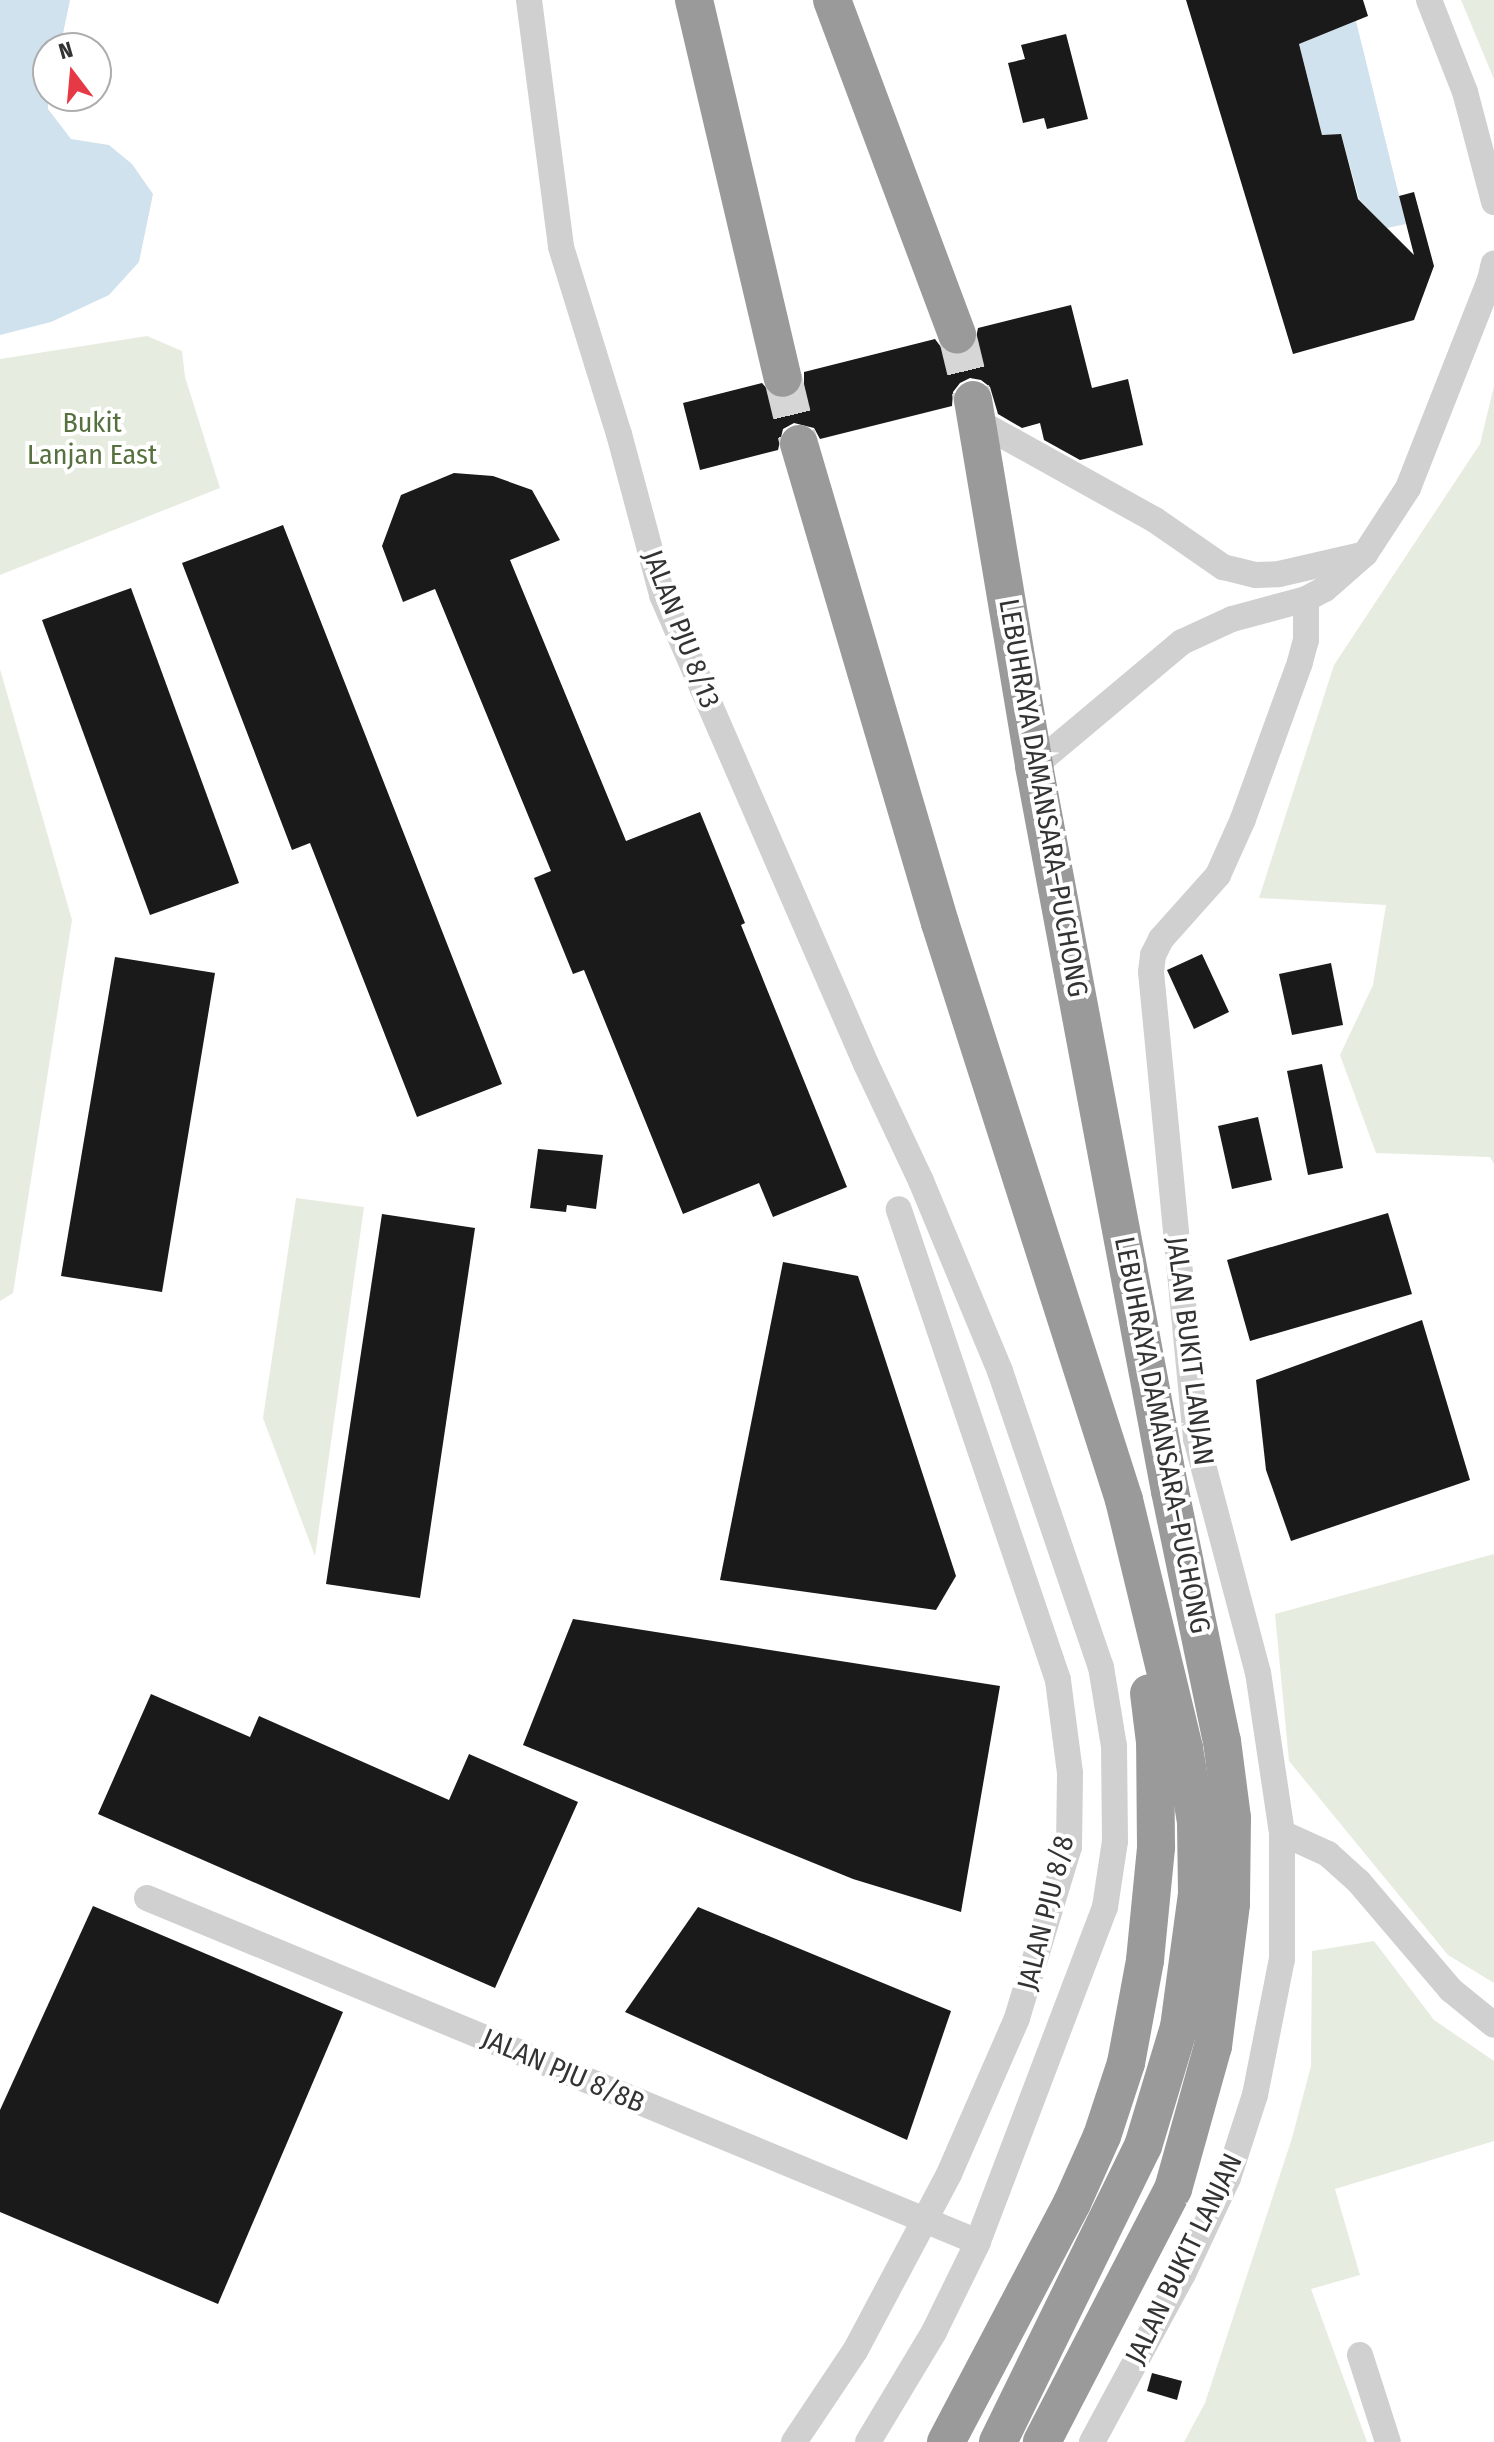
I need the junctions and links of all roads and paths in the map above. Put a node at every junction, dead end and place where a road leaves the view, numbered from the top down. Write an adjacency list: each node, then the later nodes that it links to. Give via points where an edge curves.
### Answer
1 (529, 0): 14 (street, JALAN PJU 8/13, via 561,247 662,595)
2 (694, 0): 8 (highway)
3 (832, 0): 7 (highway)
4 (1429, 0): 5 (street, via 1465,92)
5 (1494, 202)
6 (1494, 263): 11 (street, via 1408,488)
7 (957, 334)
8 (783, 378)
9 (975, 411): 11 (street, via 1223,567 1279,574); 13 (highway, LEBUHRAYA DAMANSARA–PUCHONG)
10 (799, 444): 20 (highway, LEBUHRAYA DAMANSARA–PUCHONG, via 940,923)
11 (1365, 554): 12 (street)
12 (1306, 599): 13 (street, via 1232,619 1182,642); 21 (street, JALAN BUKIT LANJAN, via 1300,662 1243,819 1218,875 1161,939 1151,972 1196,1439 1258,1673)
13 (1034, 766): 31 (highway, LEBUHRAYA DAMANSARA–PUCHONG, via 1222,1741 1232,1818 1231,1904 1213,2046 1173,2189)
14 (921, 1181): 15 (street); 17 (street, JALAN PJU 8/13)
15 (921, 1235): 16 (street); 16 (street, JALAN PJU 8/8, via 899,1209); 17 (street, via 942,1254)
16 (923, 1282): 19 (street, JALAN PJU 8/8)
17 (974, 1308): 18 (street, JALAN PJU 8/8)
18 (1000, 1371): 19 (street); 25 (street, JALAN PJU 8/8, via 1101,1667 1114,1746 1115,1841 1105,1907)
19 (958, 1388): 24 (street, JALAN PJU 8/8, via 1058,1680 1070,1773 1069,1847 1017,2018)
20 (1124, 1500): 29 (highway, via 1155,1742 1156,1847 1145,1960 1126,2063 1102,2136); 30 (highway, LEBUHRAYA DAMANSARA–PUCHONG, via 1184,1748 1196,1822 1197,1894 1179,2027 1143,2146)
21 (1282, 1833): 23 (street, via 1338,1863 1451,1990); 32 (street, JALAN BUKIT LANJAN, via 1282,1959 1255,2095 1228,2178 1183,2274)
22 (147, 1898): 24 (street, JALAN PJU 8/8B)
23 (1494, 2025)
24 (925, 2221): 25 (street, JALAN PJU 8/8B); 27 (street, JALAN PJU 8/8, via 855,2351)
25 (978, 2242): 28 (street, JALAN PJU 8/8, via 934,2332)
26 (1360, 2355): 33 (street)
27 (794, 2442)
28 (868, 2442)
29 (946, 2442)
30 (998, 2442)
31 (1042, 2442)
32 (1092, 2442)
33 (1388, 2442)

